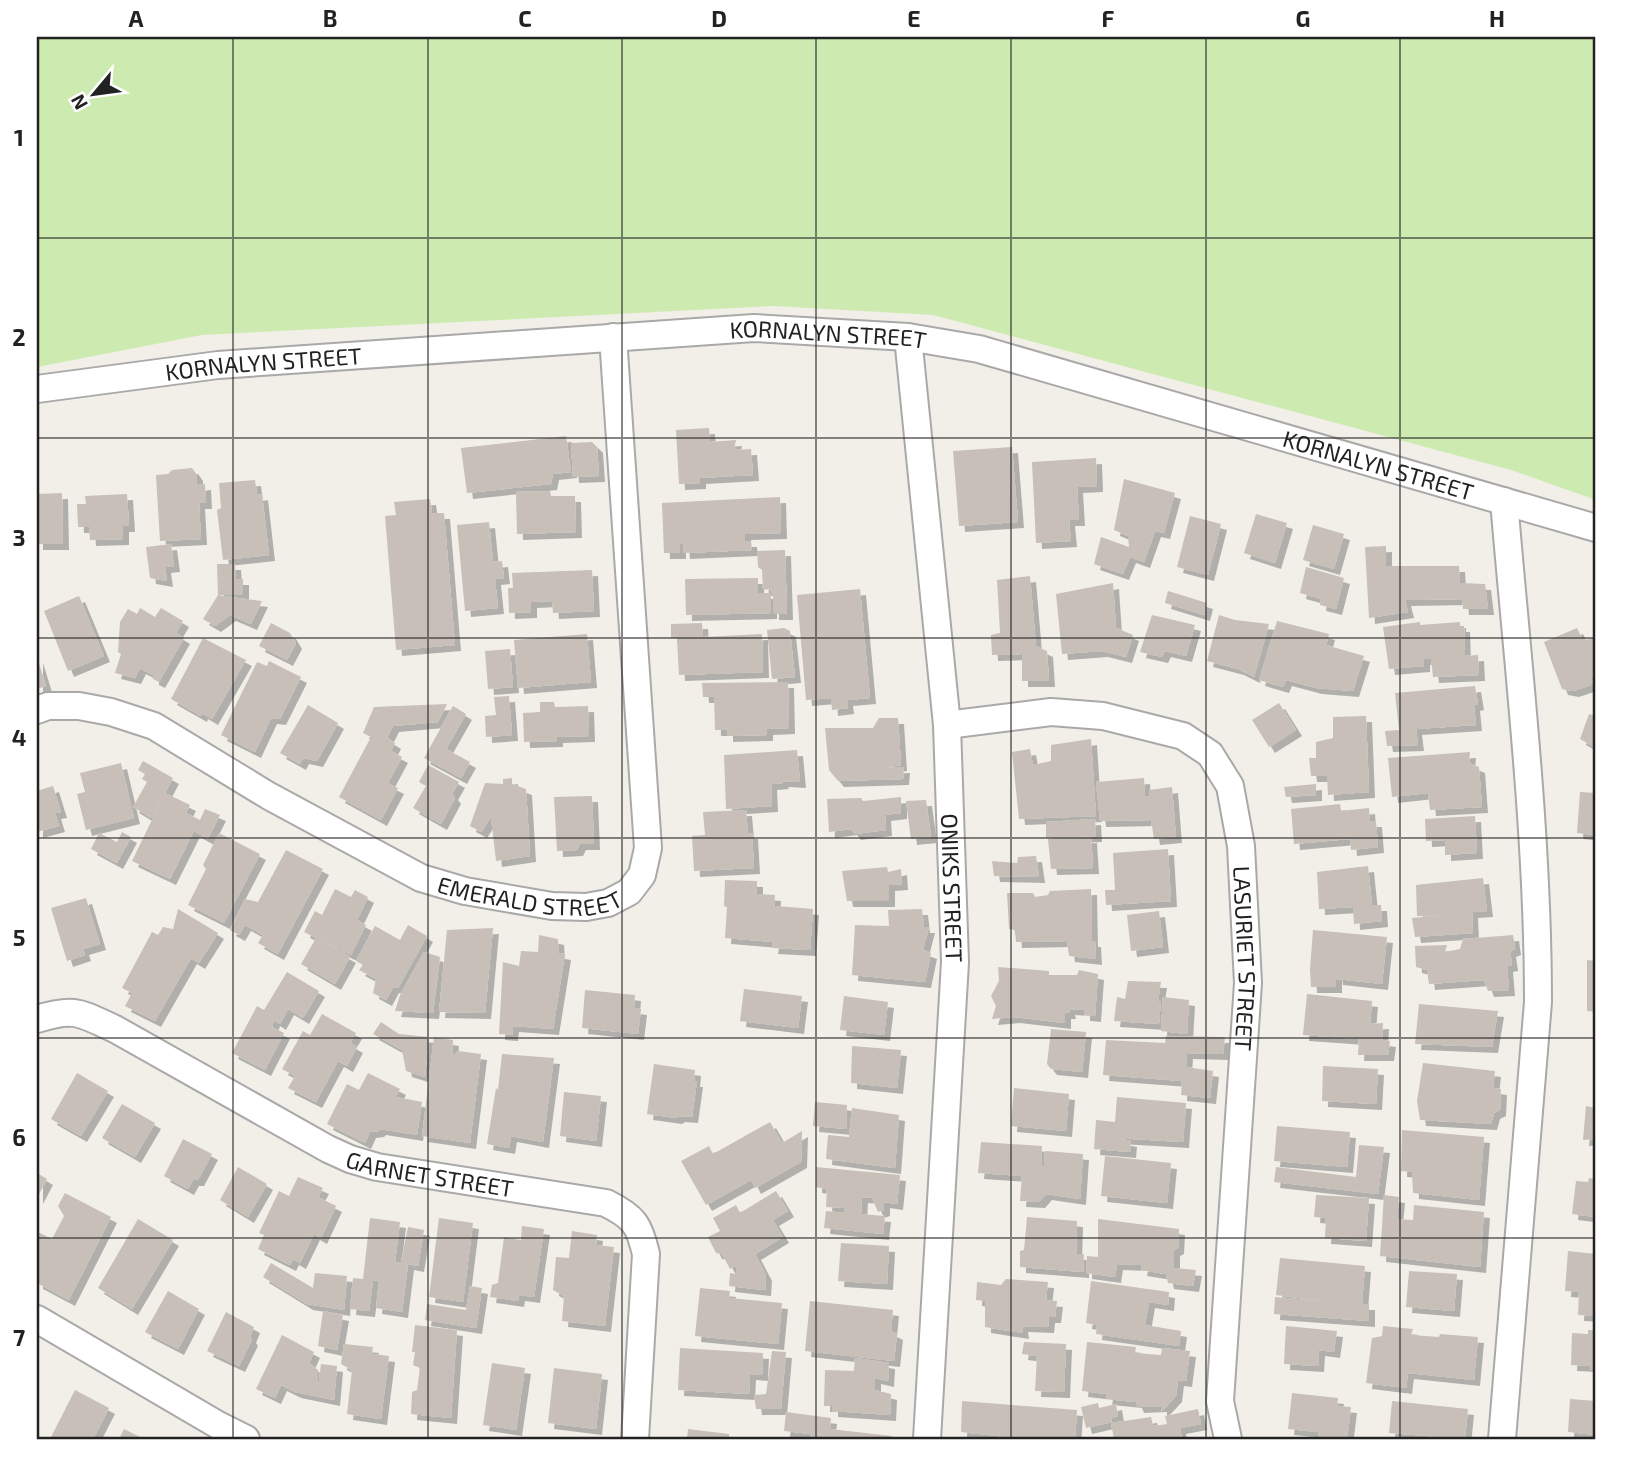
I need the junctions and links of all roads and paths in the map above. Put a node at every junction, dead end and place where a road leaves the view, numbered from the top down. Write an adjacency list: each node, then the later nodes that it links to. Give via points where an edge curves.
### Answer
1 (613, 337): 2 (street, KORNALYN STREET, via 754,328); 3 (street, KORNALYN STREET, via 218,365); 6 (street, EMERALD STREET, via 648,848 642,876 629,892 608,903 552,906 464,891 421,878 269,796 154,726 79,706)
2 (908, 337): 4 (street, KORNALYN STREET, via 979,349); 7 (street, ONIKS STREET)
3 (37, 389)
4 (1504, 501): 5 (street, KORNALYN STREET); 14 (street, via 1532,844 1538,1002)
5 (1596, 528)
6 (37, 710)
7 (947, 725): 12 (street, ONIKS STREET, via 956,962); 13 (street, LASURIET STREET, via 1051,712 1104,716 1183,736 1210,754 1230,786 1241,846 1248,983 1220,1401)
8 (37, 1019): 11 (street, GARNET STREET, via 77,1012 94,1019 328,1149 363,1163 606,1203 627,1213 640,1232 646,1254)
9 (37, 1319): 10 (street)
10 (246, 1439)
11 (635, 1439)
12 (927, 1439)
13 (1228, 1439)
14 (1502, 1439)

